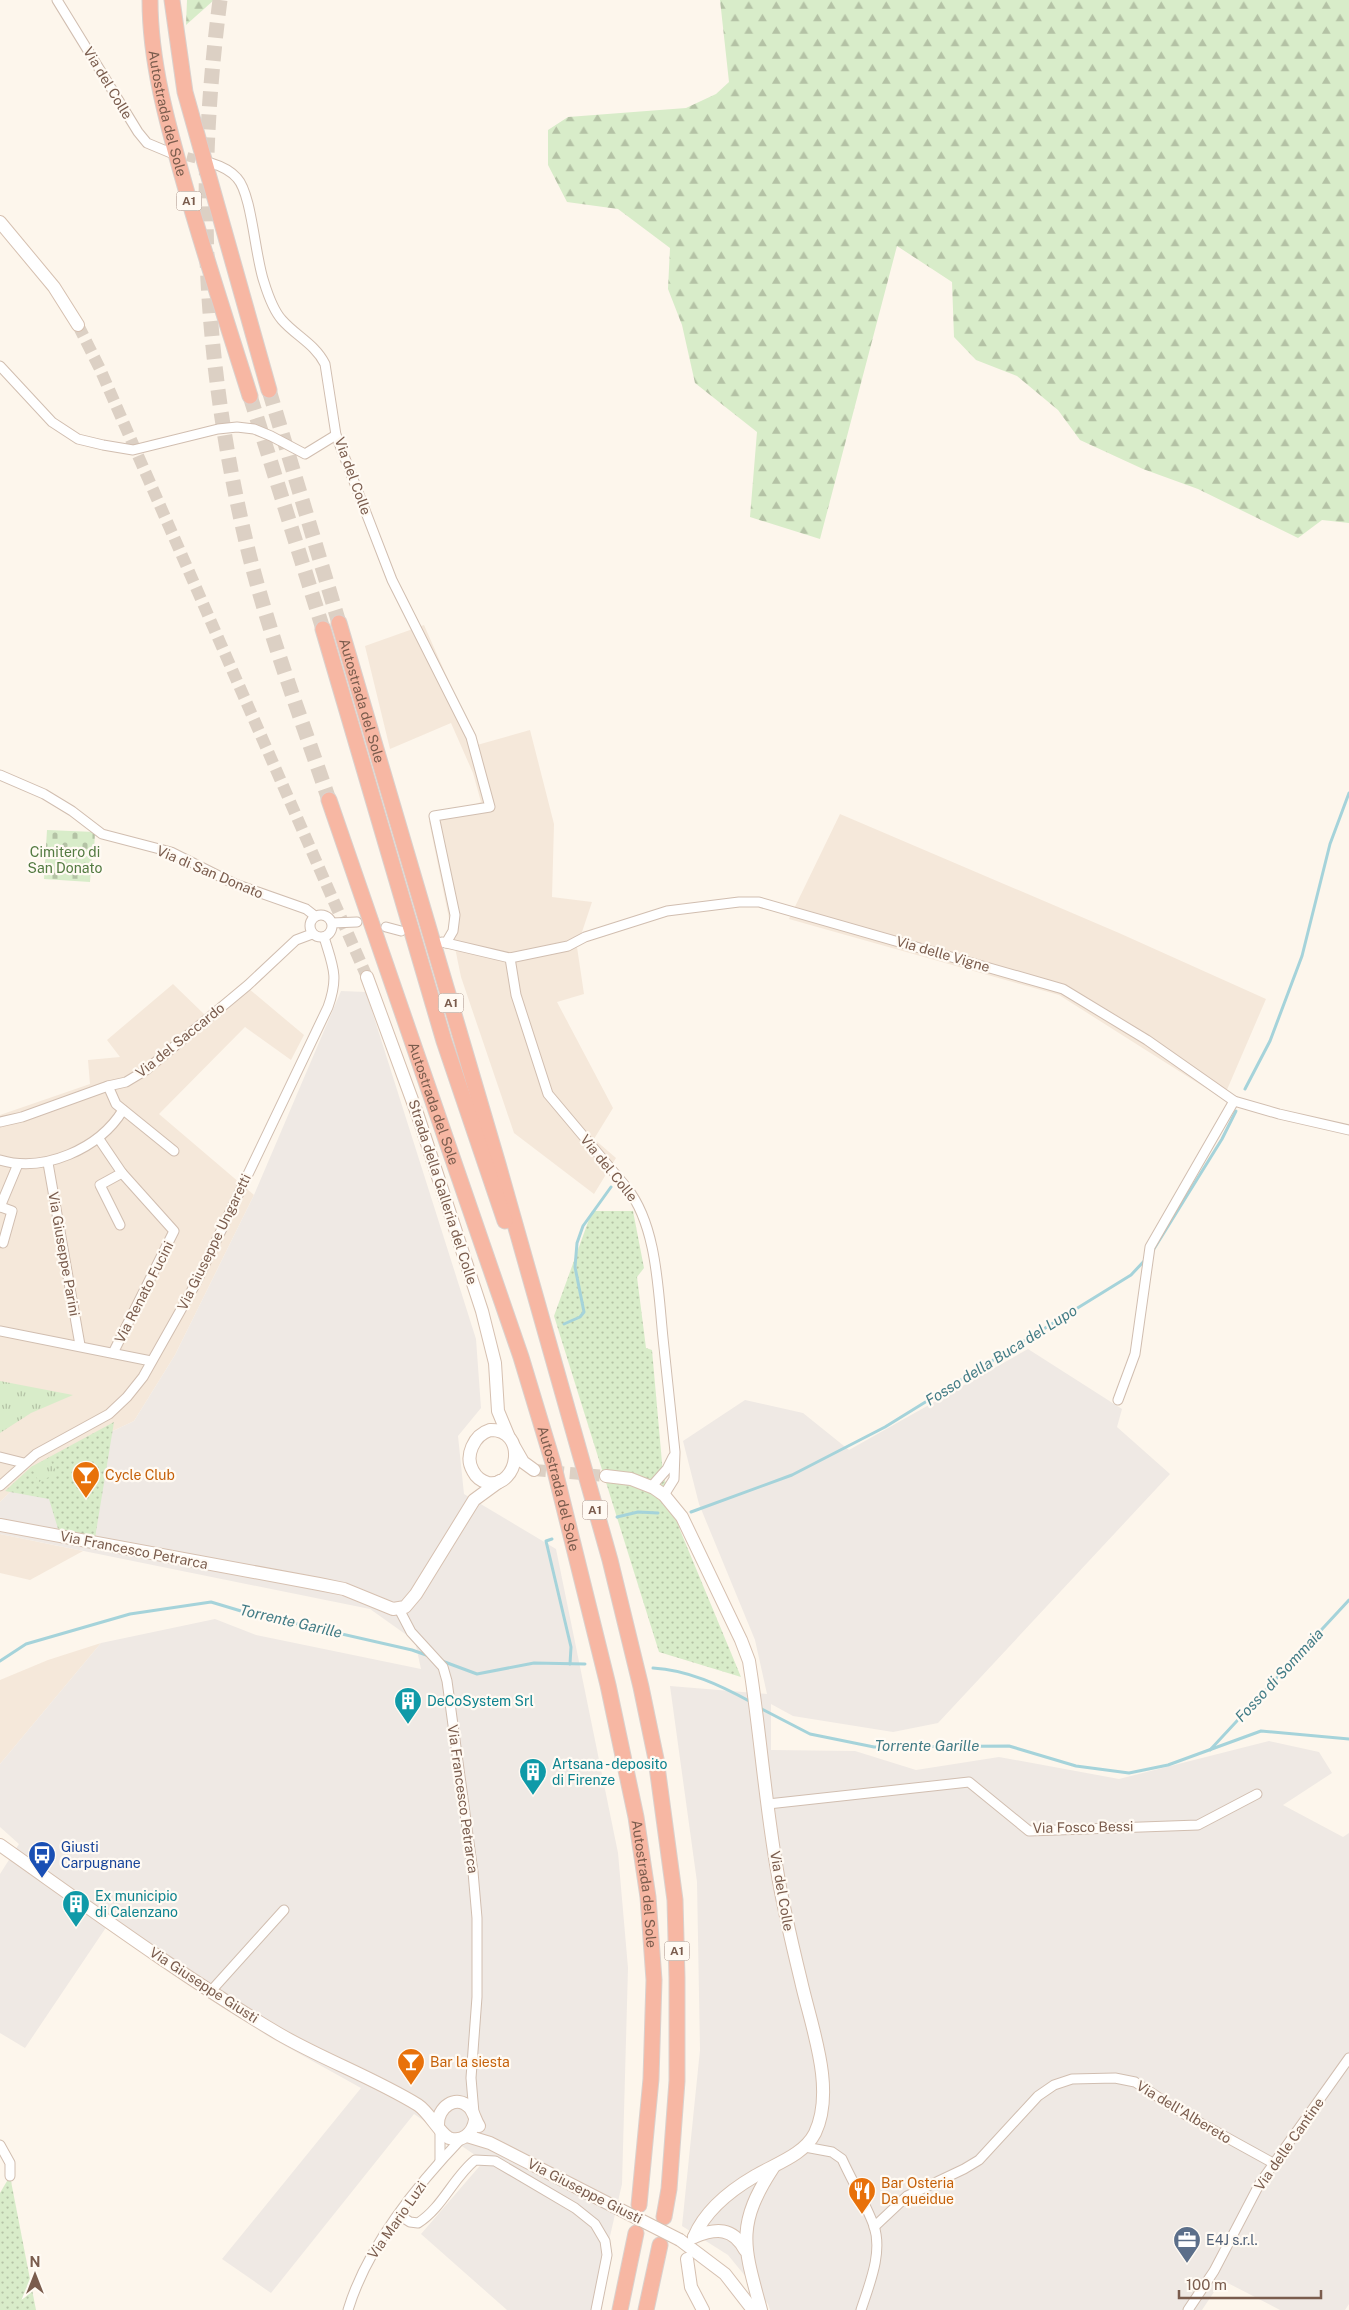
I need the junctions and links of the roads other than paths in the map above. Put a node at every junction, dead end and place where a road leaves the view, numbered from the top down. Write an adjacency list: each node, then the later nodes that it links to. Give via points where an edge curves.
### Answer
1 (57, 0): 4 (street, Via del Colle, via 138,132 148,143)
2 (150, 0): 10 (highway, Autostrada del Sole / A1, via 156,65 168,126)
3 (172, 0): 9 (highway, Autostrada del Sole / A1, via 187,100)
4 (171, 152)
5 (211, 163): 11 (street, Via del Colle, via 239,179 249,207 259,263 270,299 282,320 322,360 329,383)
6 (0, 222): 7 (main road, via 54,287)
7 (78, 325)
8 (0, 366): 11 (street, via 52,422 78,438 103,446 133,450 237,427 272,436 306,454)
9 (268, 390)
10 (250, 396)
11 (336, 435): 23 (street, Via del Colle, via 392,580 471,737 490,807 434,816 455,915 453,931 444,942)
12 (339, 623): 43 (highway, Autostrada del Sole / A1)
13 (323, 629): 43 (highway, Autostrada del Sole / A1, via 444,1042)
14 (0, 774): 16 (street, Via di San Donato, via 44,794 102,834 171,852 235,884 306,909)
15 (329, 800): 79 (highway, Autostrada del Sole / A1, via 521,1357 553,1463 599,1643 636,1817 647,1888 654,1980 651,2078)
16 (315, 916): 18 (street, via 324,915); 21 (street, via 309,924)
17 (356, 922): 18 (street)
18 (332, 923): 22 (street, via 330,933)
19 (386, 928): 20 (street)
20 (402, 931)
21 (312, 934): 22 (street); 25 (street, Via del Saccardo, via 296,940 248,985 146,1070 126,1082)
22 (324, 937): 42 (street, Via Giuseppe Ungaretti, via 335,975 328,1007 196,1282)
23 (510, 958): 26 (street, Via delle Vigne, via 568,946 585,937 667,911 759,902 1063,989 1147,1040); 49 (street, Via del Colle, via 516,994 548,1094 637,1200 643,1212 658,1283)
24 (367, 977): 45 (main road, Strada della Galleria del Colle, via 418,1116 482,1311 495,1363)
25 (108, 1086): 27 (street, via 116,1104); 28 (street, Via del Saccardo)
26 (1234, 1101): 29 (street, Via delle Vigne); 44 (street, via 1150,1247 1135,1354)
27 (123, 1110): 30 (street); 31 (street)
28 (0, 1122)
29 (1349, 1130)
30 (99, 1139): 33 (street); 35 (street)
31 (174, 1151)
32 (0, 1160): 34 (street)
33 (48, 1163): 34 (street); 40 (street, Via Giuseppe Parini)
34 (18, 1164): 36 (street)
35 (122, 1173): 37 (street, via 100,1185); 41 (street, Via Renato Fucini, via 174,1231)
36 (1, 1207): 38 (street, via 12,1211)
37 (120, 1224)
38 (3, 1243)
39 (0, 1331): 40 (street, Via Renato Fucini)
40 (80, 1345): 41 (street, Via Renato Fucini)
41 (113, 1353): 42 (street, Via Renato Fucini)
42 (151, 1361): 51 (street, Via Giuseppe Ungaretti, via 132,1390 109,1414)
43 (560, 1384): 81 (highway, Autostrada del Sole / A1, via 630,1637 656,1759 675,1900 677,2081)
44 (1118, 1400)
45 (498, 1411): 46 (main road); 47 (main road, Strada della Galleria del Colle)
46 (484, 1432): 47 (main road, via 496,1430); 52 (main road, via 472,1447 470,1461)
47 (508, 1435): 48 (main road)
48 (514, 1447): 54 (main road, via 513,1463); 54 (main road, via 523,1462 534,1470)
49 (675, 1452): 56 (street, via 667,1469); 57 (street, Via del Colle, via 674,1479)
50 (0, 1457): 51 (street)
51 (24, 1463): 55 (street, Via Giuseppe Ungaretti)
52 (474, 1474): 54 (main road, via 488,1483); 58 (main road)
53 (606, 1476): 56 (main road, via 631,1479)
54 (505, 1478): 58 (main road)
55 (0, 1486)
56 (651, 1487): 57 (main road)
57 (664, 1495): 62 (main road, Via del Colle, via 682,1517 749,1661)
58 (474, 1500): 60 (main road, via 416,1594)
59 (0, 1526): 60 (main road, Via Francesco Petrarca, via 320,1584)
60 (399, 1609): 69 (street, Via Francesco Petrarca, via 411,1632 443,1668 447,1681 477,1918 477,1996 471,2078)
61 (1257, 1794): 62 (street, Via Fosco Bessi, via 1198,1825 1030,1831 969,1782)
62 (768, 1804): 74 (main road, Via del Colle, via 783,1907 821,2067 820,2122)
63 (0, 1845): 65 (main road, Via Giuseppe Giusti)
64 (284, 1910): 65 (street)
65 (211, 1991): 67 (main road, Via Giuseppe Giusti, via 281,2035)
66 (1349, 2058): 76 (street, Via delle Cantine)
67 (418, 2106): 68 (main road, Via Giuseppe Giusti); 70 (main road, Via Giuseppe Giusti)
68 (443, 2107): 69 (main road, Via Giuseppe Giusti, via 460,2102 470,2108); 70 (main road, via 437,2118)
69 (474, 2117): 71 (main road, via 472,2131); 72 (main road, Via Giuseppe Giusti)
70 (439, 2128): 71 (main road, Via Giuseppe Giusti, via 450,2138); 75 (street)
71 (464, 2137): 72 (main road, Via Giuseppe Giusti); 75 (street, Via Mario Luzi)
72 (490, 2143): 92 (main road, Via Giuseppe Giusti, bridge, via 680,2240 725,2274)
73 (0, 2145): 78 (street, via 10,2163)
74 (805, 2147): 77 (main road); 82 (street, via 832,2152 842,2159)
75 (440, 2161): 80 (street, Via Mario Luzi)
76 (1273, 2163): 82 (street, Via dell'Albereto, via 1184,2114 1135,2082 1115,2078 1072,2080 1054,2085 1038,2096 978,2160 907,2196); 95 (street, Via delle Cantine, via 1214,2271)
77 (774, 2166): 85 (main road, via 749,2214); 85 (main road, via 714,2208 694,2237 705,2232 725,2232 740,2240)
78 (10, 2176)
79 (640, 2205)
80 (399, 2215): 87 (street, Via Mario Luzi, via 364,2268); 88 (street, via 418,2223 429,2217 470,2164 475,2160 495,2161 575,2208 595,2224 605,2241 607,2255)
81 (664, 2217)
82 (874, 2227): 94 (street, via 875,2258)
83 (636, 2233): 89 (highway)
84 (660, 2245): 90 (highway)
85 (746, 2252): 93 (main road)
86 (687, 2260): 91 (main road, via 691,2287)
87 (348, 2310)
88 (596, 2310)
89 (620, 2310)
90 (646, 2310)
91 (703, 2310)
92 (753, 2310)
93 (761, 2310)
94 (862, 2310)
95 (1188, 2310)

